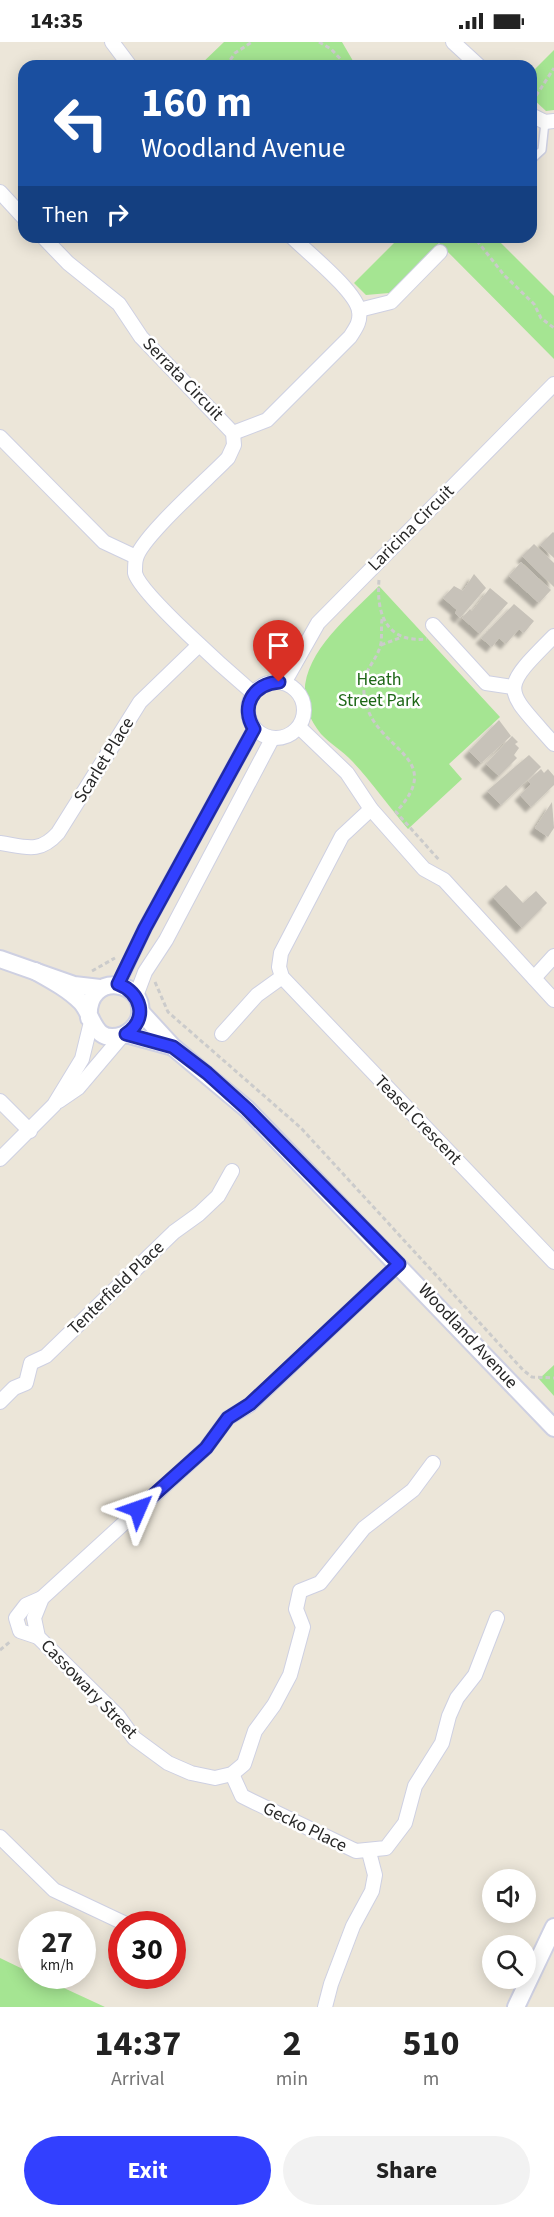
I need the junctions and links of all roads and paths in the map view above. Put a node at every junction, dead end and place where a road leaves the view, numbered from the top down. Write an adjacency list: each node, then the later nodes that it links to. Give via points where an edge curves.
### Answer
1 (112, 42): 5 (street)
2 (252, 42): 6 (path)
3 (319, 42): 7 (path)
4 (453, 42): 8 (street)
5 (126, 60)
6 (230, 60)
7 (342, 60)
8 (472, 60)
9 (554, 68): 10 (path)
10 (537, 95)
11 (550, 121): 12 (lane, via 542,150)
12 (537, 155)
13 (0, 192): 14 (street)
14 (18, 212)
15 (49, 243): 22 (street, Serrata Circuit, via 119,304 141,337)
16 (298, 243): 19 (street, via 352,297)
17 (479, 243): 20 (path, via 534,304 541,318)
18 (440, 252): 19 (street, via 391,302)
19 (359, 310): 22 (street, via 358,324 350,337 267,420)
20 (554, 328)
21 (554, 384): 32 (street, Laricina Circuit, via 318,623)
22 (233, 433): 24 (street, Serrata Circuit, via 234,445 228,458 147,540)
23 (0, 437): 24 (street, via 104,542)
24 (136, 557): 30 (street, via 135,573 142,586)
25 (381, 574): 26 (path, via 377,602)
26 (382, 620): 29 (path); 31 (path)
27 (436, 628): 29 (path, via 428,639); 33 (street, via 486,683)
28 (554, 636): 33 (street, via 520,670)
29 (402, 637): 31 (path)
30 (200, 645): 34 (street); 40 (street, Scarlet Place, via 140,702 49,844 35,849)
31 (381, 645): 41 (path, via 368,667 365,701 381,732 415,771 416,785 396,812 449,867)
32 (284, 683): 34 (street, via 269,683); 35 (street, via 303,701)
33 (512, 687): 38 (street, via 516,701)
34 (253, 693): 36 (street, via 247,711)
35 (299, 727): 37 (street, via 286,737); 39 (street, via 347,773)
36 (254, 729): 37 (street); 44 (street)
37 (272, 739): 47 (street)
38 (554, 744)
39 (371, 809): 41 (street, via 423,868); 48 (street, via 342,837 281,953)
40 (0, 843)
41 (444, 880): 49 (street)
42 (554, 956): 49 (street)
43 (0, 959): 45 (street, Woodland Avenue)
44 (130, 961): 46 (path, via 115,958); 50 (street)
45 (35, 971): 51 (street, Woodland Avenue, via 74,985); 54 (street, Woodland Avenue, via 83,1004)
46 (90, 972)
47 (149, 975): 53 (street); 65 (path, via 168,1012 301,1128 523,1370 532,1377)
48 (282, 977): 56 (street, via 257,995); 63 (street, Teasel Crescent)
49 (534, 978): 52 (street)
50 (118, 984): 51 (street, Woodland Avenue); 53 (street, Woodland Avenue, via 127,988)
51 (100, 988): 54 (street, via 91,999)
52 (554, 1000)
53 (138, 1004): 55 (street, via 136,1024); 57 (street, Woodland Avenue)
54 (90, 1020): 55 (street, Woodland Avenue, via 104,1034); 59 (street, via 82,1059)
55 (125, 1034): 57 (street, Woodland Avenue); 59 (street, via 78,1088)
56 (222, 1034)
57 (173, 1047): 64 (street, Woodland Avenue, via 247,1109)
58 (0, 1101): 60 (street)
59 (54, 1105): 60 (street)
60 (30, 1131): 61 (street)
61 (0, 1159)
62 (232, 1171): 66 (street, Tenterfield Place, via 212,1202 174,1232 46,1356 31,1363 26,1383)
63 (554, 1262)
64 (399, 1264): 67 (street, Woodland Avenue); 70 (street, Cassowary Street, via 250,1404 228,1418 206,1448 42,1598 34,1618 38,1637 118,1716 134,1738 168,1763 191,1773 215,1778)
65 (554, 1378)
66 (0, 1402)
67 (554, 1428)
68 (434, 1463): 70 (street, via 413,1490 364,1528 325,1579 300,1592 296,1609 303,1627 290,1675 255,1731 244,1764)
69 (497, 1618): 72 (street, Gecko Place, via 475,1675 449,1716 442,1743 415,1786 405,1823 386,1848)
70 (232, 1774): 72 (street, Gecko Place, via 242,1796 356,1851)
71 (0, 1837): 73 (street, via 54,1890)
72 (369, 1852): 75 (street, via 375,1875 372,1892 353,1926)
73 (108, 1916)
74 (554, 1927): 76 (street)
75 (325, 2007)
76 (516, 2007)

